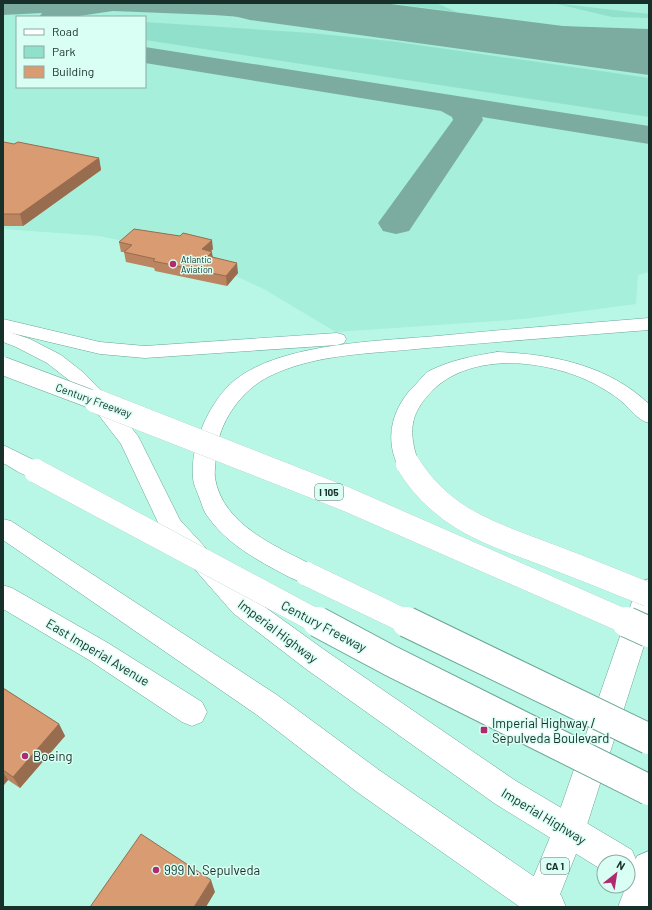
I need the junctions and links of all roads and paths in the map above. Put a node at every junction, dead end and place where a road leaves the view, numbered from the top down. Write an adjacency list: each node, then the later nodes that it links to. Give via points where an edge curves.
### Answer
1 (649, 324): 3 (main road)
2 (3, 325): 3 (main road, via 100,348 146,352 469,332)
3 (506, 335): 14 (main road, bridge, via 330,352 292,361 263,372 242,385 212,427 206,443 204,478 216,511 257,548)
4 (3, 336): 16 (main road, Imperial Highway, via 54,359 77,377 93,395 130,441 171,526 242,605 504,792)
5 (3, 366): 12 (main road, Century Freeway / I 105, bridge, via 175,430 346,500)
6 (649, 416): 10 (main road, bridge, via 613,386 574,369 542,360 501,358 476,361 436,376 421,387 410,402 401,424 403,450 417,480 465,520)
7 (3, 453): 15 (main road, Century Freeway, bridge, via 391,661)
8 (6, 533): 18 (main road, via 267,705 368,781)
9 (649, 590): 16 (main road, CA 1)
10 (649, 595)
11 (3, 596): 13 (main road, East Imperial Avenue, via 145,680)
12 (649, 632)
13 (192, 712)
14 (649, 739)
15 (649, 790)
16 (569, 831): 17 (main road, Imperial Highway); 18 (main road, CA 1)
17 (638, 877)
18 (542, 905)

